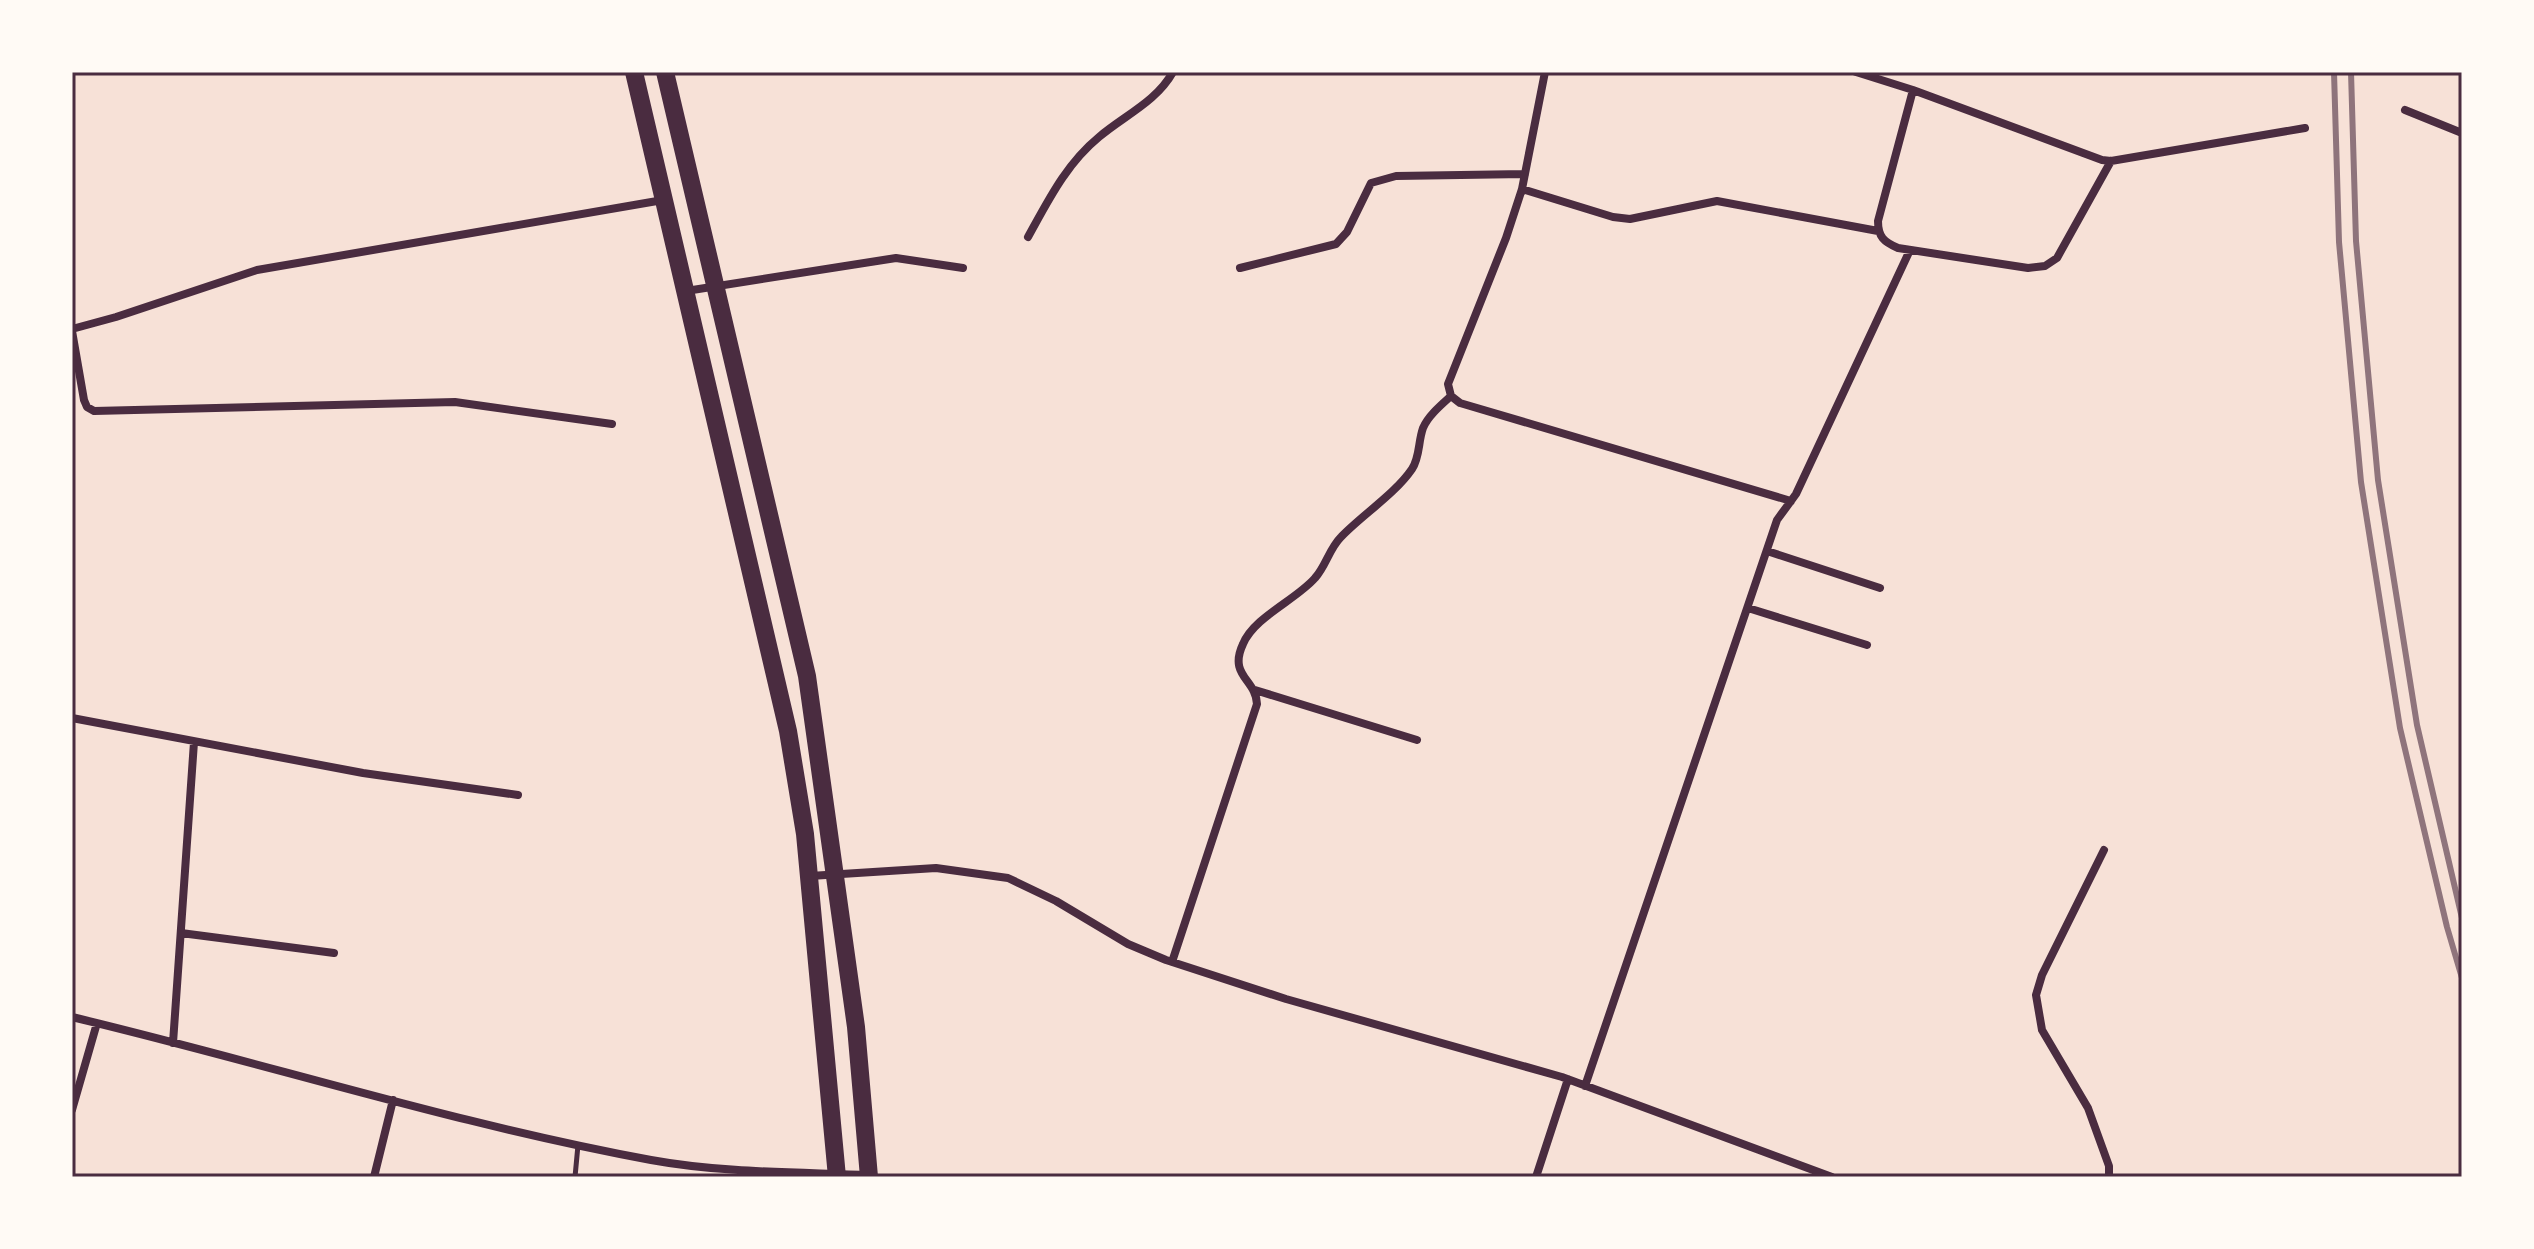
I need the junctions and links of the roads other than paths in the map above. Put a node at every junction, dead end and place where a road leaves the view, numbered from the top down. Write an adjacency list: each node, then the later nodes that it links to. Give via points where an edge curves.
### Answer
1 (634, 72): 13 (highway)
2 (665, 72): 19 (highway)
3 (1173, 72): 15 (street, via 1153,98 1073,162)
4 (1545, 72): 11 (street)
5 (1856, 72): 6 (street)
6 (1913, 90): 10 (street); 14 (street)
7 (2405, 110): 9 (street)
8 (2305, 128): 10 (street)
9 (2462, 133)
10 (2111, 161): 16 (street, via 2057,258 2045,266)
11 (1525, 174): 12 (street); 18 (street, via 1396,176 1371,183 1336,244)
12 (1522, 189): 14 (street, via 1621,218 1717,201); 22 (street, via 1448,384)
13 (664, 199): 20 (highway); 21 (street, via 257,270)
14 (1878, 231): 16 (street, via 1887,243)
15 (1028, 237)
16 (1910, 250): 24 (street)
17 (963, 268): 19 (street, via 896,258)
18 (1240, 268)
19 (716, 284): 20 (street); 35 (highway, via 807,676)
20 (686, 291): 36 (highway, via 788,731)
21 (72, 330): 23 (street, via 84,400 94,411 455,402)
22 (1451, 396): 24 (street, via 1460,403); 29 (street, via 1424,426 1417,459 1406,476 1341,536 1317,576 1242,644 1239,671)
23 (612, 424)
24 (1791, 501): 25 (street, via 1777,520)
25 (1767, 551): 26 (street); 27 (street)
26 (1880, 588)
27 (1748, 608): 28 (street); 44 (street)
28 (1867, 645)
29 (1255, 690): 31 (street); 39 (street, via 1257,704)
30 (72, 718): 32 (street)
31 (1417, 740)
32 (194, 742): 33 (street); 37 (street)
33 (518, 795)
34 (2104, 850): 54 (street, via 2036,995 2042,1030 2088,1108)
35 (834, 873): 36 (street); 39 (street, via 936,868 1008,878 1128,944); 49 (highway, via 856,1027)
36 (809, 876): 48 (highway)
37 (181, 933): 38 (street); 42 (street)
38 (334, 953)
39 (1172, 962): 43 (street)
40 (72, 1017): 41 (street)
41 (97, 1023): 42 (street); 46 (street)
42 (173, 1043): 45 (street)
43 (1568, 1079): 44 (street); 52 (street)
44 (1585, 1086): 53 (street)
45 (393, 1100): 47 (street); 50 (street)
46 (72, 1110)
47 (578, 1144): 48 (street, via 653,1160); 51 (lane)
48 (837, 1175): 49 (street)
49 (869, 1176)
50 (374, 1177)
51 (575, 1177)
52 (1536, 1177)
53 (1832, 1177)
54 (2109, 1177)

